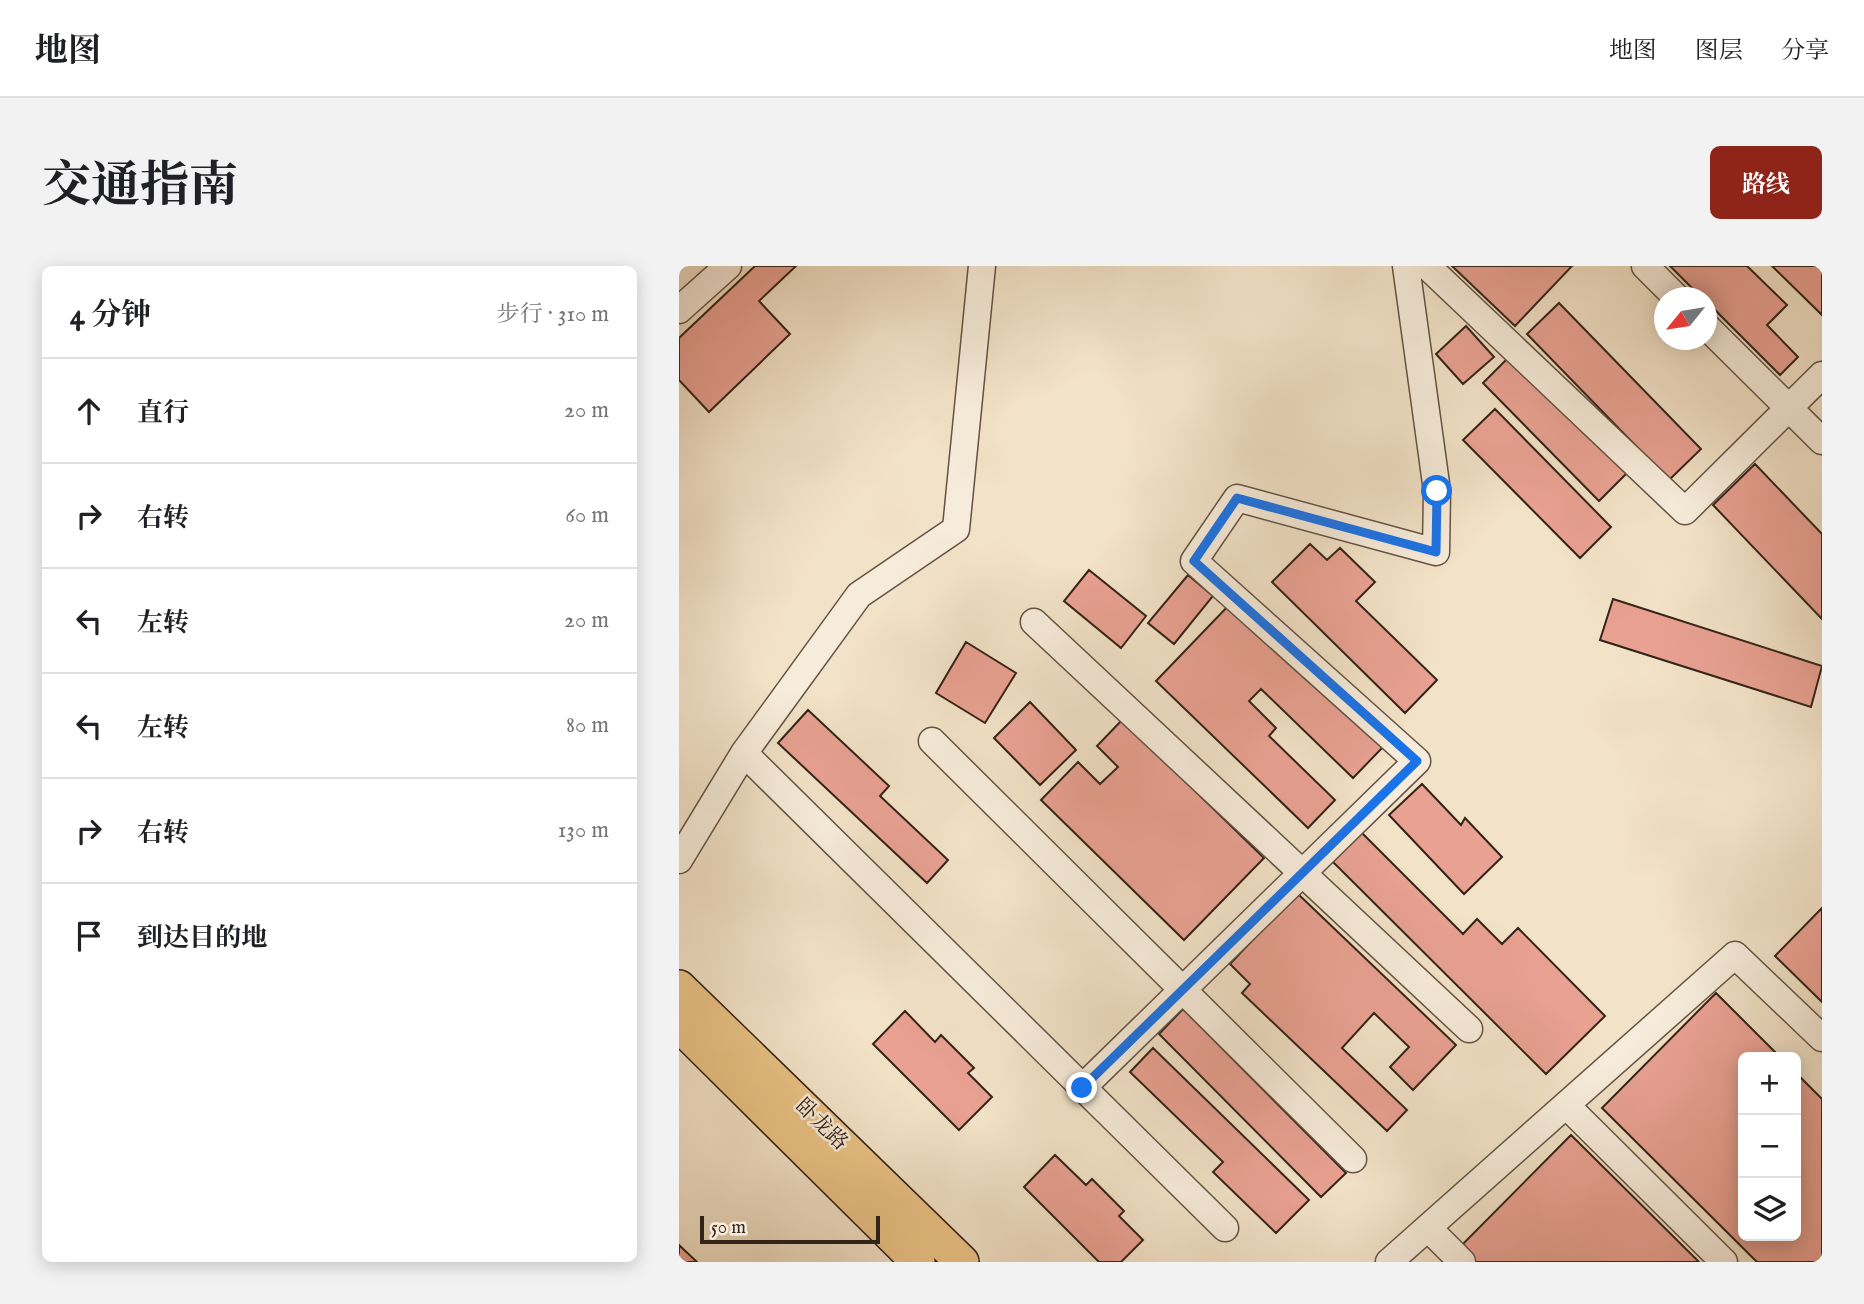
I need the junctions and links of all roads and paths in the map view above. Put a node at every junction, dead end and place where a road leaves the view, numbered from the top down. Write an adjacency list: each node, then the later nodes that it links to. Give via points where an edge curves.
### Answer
1 (728, 266): 7 (street)
2 (982, 266): 14 (street, via 956,529 859,595)
3 (1406, 266): 16 (street, via 1437,491 1436,552 1237,498 1194,561 1417,761)
4 (1427, 266): 10 (street, via 1685,511)
5 (1645, 266): 6 (street)
6 (1666, 287)
7 (679, 310)
8 (1717, 338): 10 (street)
9 (1822, 375): 10 (street)
10 (1789, 408): 11 (street)
11 (1822, 441)
12 (1034, 622): 16 (street)
13 (932, 741): 18 (street)
14 (744, 753): 15 (street); 22 (street)
15 (679, 860)
16 (1302, 873): 18 (street); 20 (street)
17 (679, 987): 28 (main road, 卧龙路)
18 (1183, 990): 22 (street); 24 (street)
19 (679, 1025): 27 (main road, 卧龙路)
20 (1469, 1029)
21 (1822, 1038): 23 (street, via 1735,955)
22 (1082, 1088): 25 (street)
23 (1566, 1105): 26 (street); 31 (street)
24 (1353, 1159)
25 (1225, 1228)
26 (1428, 1228): 29 (street); 30 (street)
27 (918, 1262)
28 (963, 1262)
29 (1389, 1262)
30 (1462, 1262)
31 (1724, 1262)

